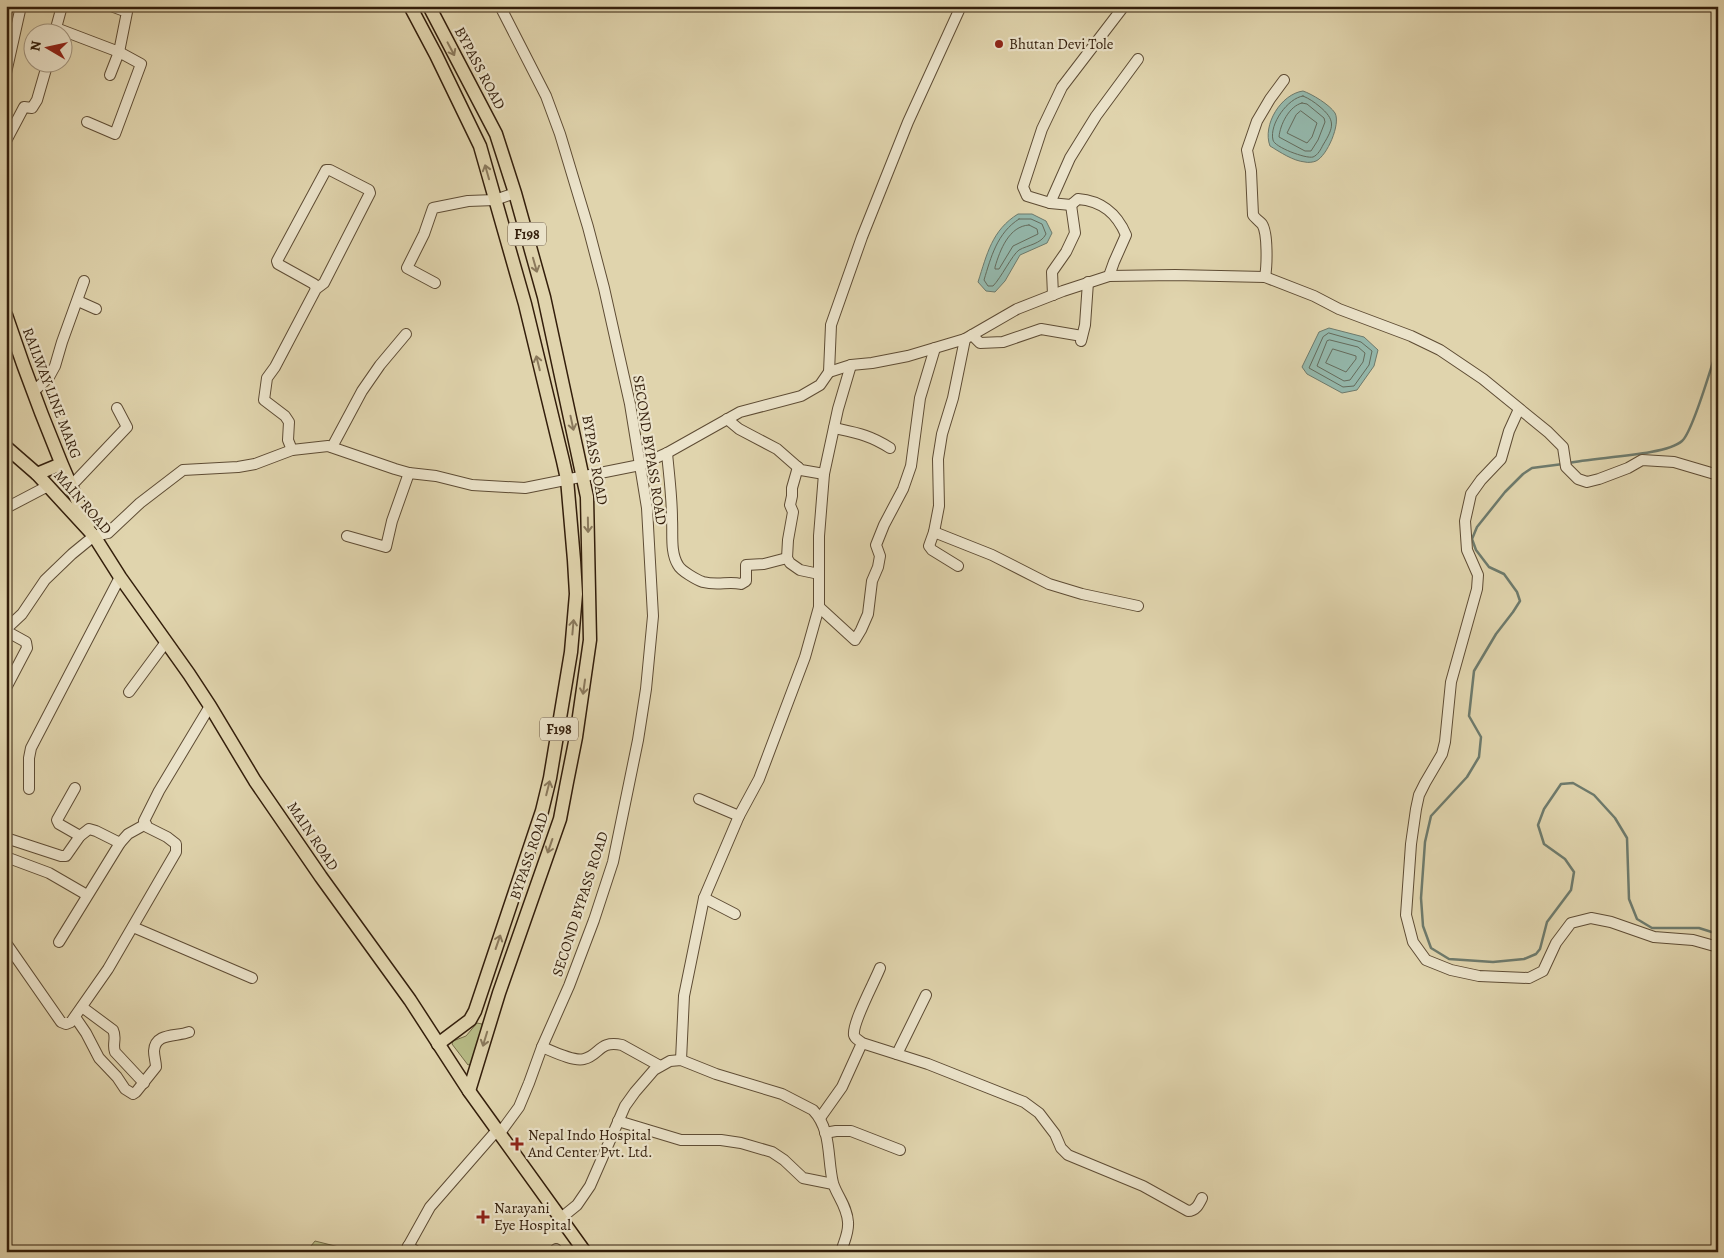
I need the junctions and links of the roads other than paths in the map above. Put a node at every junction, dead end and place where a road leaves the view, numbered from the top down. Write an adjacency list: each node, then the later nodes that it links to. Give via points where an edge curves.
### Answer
1 (21, 6): 14 (street)
2 (62, 6): 9 (street)
3 (111, 6): 11 (street, via 127,12)
4 (410, 6): 20 (main road, BYPASS ROAD / F198, one-way to 4, via 480,146)
5 (429, 6): 19 (main road, BYPASS ROAD / F198, one-way to 19, via 496,134)
6 (500, 6): 49 (street, SECOND BYPASS ROAD, via 546,96 560,134 604,288)
7 (961, 6): 37 (street, via 908,122 855,255 831,325)
8 (1124, 6): 21 (street, via 1062,87 1042,129 1023,187 1027,196)
9 (57, 22)
10 (72, 36): 11 (street)
11 (118, 52): 15 (street); 17 (street, via 141,64 115,134)
12 (1138, 59): 21 (street, via 1070,158)
13 (45, 72): 18 (street, via 37,100 32,108 24,108)
14 (6, 73)
15 (110, 75)
16 (1284, 80): 24 (street, via 1257,121 1247,150 1253,215 1266,234)
17 (87, 122)
18 (6, 140)
19 (515, 193): 20 (street); 55 (main road, BYPASS ROAD / F198, one-way to 55, via 544,297)
20 (495, 200): 27 (street, via 433,208 407,268); 56 (main road, BYPASS ROAD / F198, one-way to 20, via 525,304)
21 (1050, 203): 22 (street)
22 (1071, 205): 23 (street, via 1078,199 1086,199 1104,205 1120,221 1126,235); 29 (street, via 1074,234 1052,272)
23 (1110, 276): 24 (street); 26 (street)
24 (1265, 276): 40 (street, via 1440,350)
25 (84, 281): 30 (street)
26 (1088, 282): 29 (street); 34 (street, via 1082,339 1041,329 1003,342 980,342)
27 (435, 283)
28 (316, 289): 28 (street, via 324,283 370,193 328,170 277,261 314,284); 46 (street, via 276,367 267,378 264,400 289,422 288,440)
29 (1053, 295): 34 (street, via 1017,309)
30 (78, 301): 31 (street); 38 (street, via 55,366 49,377)
31 (96, 309)
32 (6, 315): 38 (main road, RAILWAY LINE MARG)
33 (406, 334): 44 (street, via 362,391)
34 (969, 338): 35 (street); 60 (street, via 942,434 938,459 939,506)
35 (935, 348): 36 (street); 68 (street, via 920,398 911,466 876,545 880,556 872,581 868,614 855,640)
36 (851, 365): 37 (street); 42 (street)
37 (829, 372): 41 (street, via 820,385 801,396 756,407)
38 (33, 392): 48 (main road, RAILWAY LINE MARG)
39 (117, 408): 58 (street, via 127,427)
40 (1519, 409): 54 (street, via 1563,447 1566,467 1578,479 1587,482 1642,460 1674,462); 91 (street, via 1501,458 1471,494 1465,521 1467,550 1478,575 1477,588 1451,682 1442,754 1422,789 1416,809 1406,915 1413,942 1426,960 1451,970 1479,976 1529,978 1543,971 1556,943 1571,923 1591,918 1654,937)
41 (727, 419): 47 (street); 50 (street, via 777,449)
42 (834, 428): 45 (street, via 863,434); 53 (street)
43 (6, 447): 52 (main road, MAIN ROAD)
44 (332, 448): 46 (street); 51 (street)
45 (890, 448)
46 (292, 450): 61 (street, via 246,466 183,470 108,533)
47 (667, 453): 49 (street); 63 (street, via 672,547 678,566 704,582 742,584 746,581 746,565)
48 (61, 464): 52 (main road); 58 (main road, RAILWAY LINE MARG)
49 (640, 465): 55 (street); 102 (street, SECOND BYPASS ROAD, via 647,508 653,616 638,740 613,862 572,978)
50 (798, 467): 53 (street); 63 (street, via 790,505 793,512)
51 (409, 472): 56 (street, via 472,485 525,488); 62 (street, via 386,547)
52 (37, 474): 57 (main road, MAIN ROAD)
53 (824, 474): 65 (street)
54 (1718, 475)
55 (584, 477): 56 (street); 75 (main road, BYPASS ROAD / F198, one-way to 75, via 588,497 590,640)
56 (567, 479): 74 (main road, BYPASS ROAD / F198, one-way to 56, via 576,594)
57 (48, 486): 59 (street); 61 (main road, MAIN ROAD)
58 (71, 486): 61 (main road, RAILWAY LINE MARG)
59 (6, 508)
60 (934, 532): 64 (street, via 929,546); 67 (street, via 992,555 1049,584)
61 (94, 536): 66 (main road, MAIN ROAD); 69 (street, via 45,580 22,614)
62 (347, 536)
63 (788, 558): 65 (street, via 800,570)
64 (958, 566)
65 (819, 574): 68 (street)
66 (120, 577): 70 (main road, MAIN ROAD); 76 (street, via 31,748)
67 (1138, 606)
68 (819, 607): 79 (street, via 805,657 759,780)
69 (6, 630): 71 (street, via 26,642 27,648)
70 (166, 642): 72 (street); 73 (main road, MAIN ROAD)
71 (6, 688)
72 (129, 692)
73 (210, 706): 80 (street, via 159,791 144,821); 101 (main road, MAIN ROAD, via 255,781)
74 (558, 734): 75 (main road); 94 (main road, BYPASS ROAD / F198, one-way to 74, via 542,811)
75 (576, 737): 95 (main road, BYPASS ROAD / F198, one-way to 95, via 560,819)
76 (29, 788)
77 (75, 788): 81 (street, via 57,820)
78 (699, 799): 79 (street)
79 (739, 816): 86 (street)
80 (146, 824): 83 (street, via 128,834); 88 (street, via 147,828 167,836 176,844 176,852)
81 (80, 836): 82 (street, via 66,856); 83 (street, via 89,830 96,831)
82 (6, 838)
83 (120, 843): 85 (street)
84 (6, 857): 85 (street, via 49,873)
85 (87, 895): 89 (street)
86 (704, 898): 87 (street); 104 (street, via 684,996)
87 (734, 914)
88 (133, 927): 93 (street); 97 (street)
89 (59, 942)
90 (7, 944): 98 (street, via 61,1022 66,1024)
91 (1718, 946)
92 (880, 968): 100 (street, via 854,1032 855,1038)
93 (252, 978)
94 (482, 988): 95 (main road); 101 (main road, F198, via 470,1020)
95 (499, 993): 107 (main road, F198, one-way to 107)
96 (926, 995): 103 (street)
97 (82, 1006): 98 (street); 106 (street, via 113,1030 115,1052)
98 (75, 1017): 106 (street, via 99,1058 125,1089 133,1094)
99 (189, 1032): 106 (street, via 169,1034 158,1042 154,1052 156,1067)
100 (862, 1043): 103 (street); 108 (street, via 845,1082)
101 (438, 1044): 107 (main road, MAIN ROAD)
102 (542, 1047): 105 (street, via 576,1060 616,1043); 110 (street, SECOND BYPASS ROAD, via 518,1107)
103 (897, 1054): 114 (street, via 1032,1107 1056,1134 1061,1148 1068,1155 1143,1186 1188,1211 1197,1208)
104 (681, 1060): 105 (street); 108 (street, via 782,1094 813,1110)
105 (660, 1066): 109 (street, via 634,1092)
106 (144, 1084)
107 (469, 1091): 110 (main road, MAIN ROAD)
108 (820, 1118): 111 (street)
109 (618, 1122): 113 (street, via 681,1140 741,1143 778,1155 803,1178); 115 (street, via 586,1191 577,1205)
110 (499, 1131): 115 (main road, MAIN ROAD); 116 (street, SECOND BYPASS ROAD, via 430,1207)
111 (825, 1133): 112 (street, via 851,1131); 113 (street)
112 (900, 1150)
113 (833, 1184): 117 (street, via 848,1220)
114 (1202, 1198)
115 (561, 1218): 119 (main road, MAIN ROAD)
116 (406, 1249): 118 (street)
117 (844, 1250)
118 (418, 1252)
119 (585, 1252)

